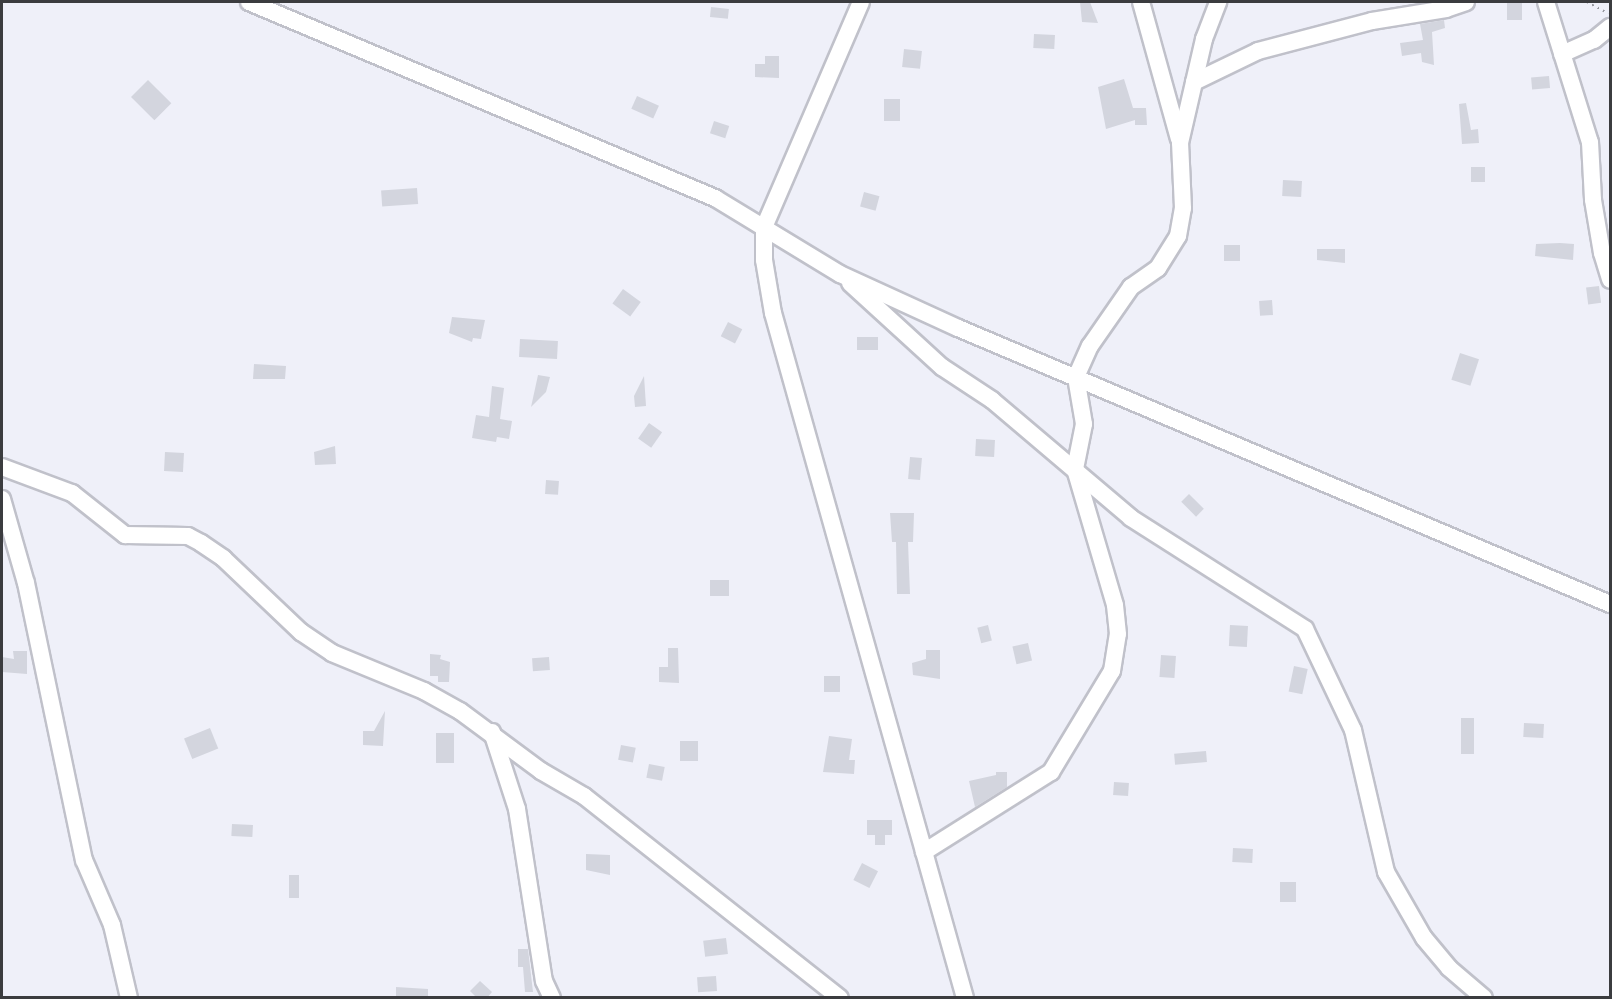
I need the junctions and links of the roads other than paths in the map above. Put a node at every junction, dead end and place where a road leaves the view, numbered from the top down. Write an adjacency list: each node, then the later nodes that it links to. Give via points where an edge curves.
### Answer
1 (249, 2): 11 (street, via 715,198)
2 (861, 2): 11 (street)
3 (1141, 2): 10 (street)
4 (1218, 2): 9 (street)
5 (1466, 2): 9 (street, via 1372,21 1258,51)
6 (1546, 2): 8 (street)
7 (1611, 27): 8 (street, via 1594,40)
8 (1562, 54): 13 (street, via 1590,142 1593,200)
9 (1194, 82): 10 (street)
10 (1180, 143): 14 (street, via 1183,208 1178,236 1158,268 1131,287 1090,346)
11 (764, 227): 12 (street); 20 (street, via 773,314)
12 (840, 274): 14 (street); 16 (street, via 942,367 992,400)
13 (1611, 280)
14 (1076, 377): 16 (street, via 1083,424); 18 (street)
15 (2, 467): 19 (street, via 72,493 125,535 188,536 201,543 223,558 301,632 332,653 424,691)
16 (1075, 469): 20 (street, via 1115,604 1118,634 1112,671 1051,772); 25 (street, via 1131,518 1305,628 1353,730 1386,872 1424,938 1449,968)
17 (2, 499): 21 (street, via 26,583 84,860 112,925)
18 (1611, 604)
19 (492, 732): 22 (street, via 517,809 544,981); 23 (street, via 541,771 584,796)
20 (924, 852): 24 (street)
21 (129, 998)
22 (552, 998)
23 (840, 998)
24 (965, 998)
25 (1484, 998)

